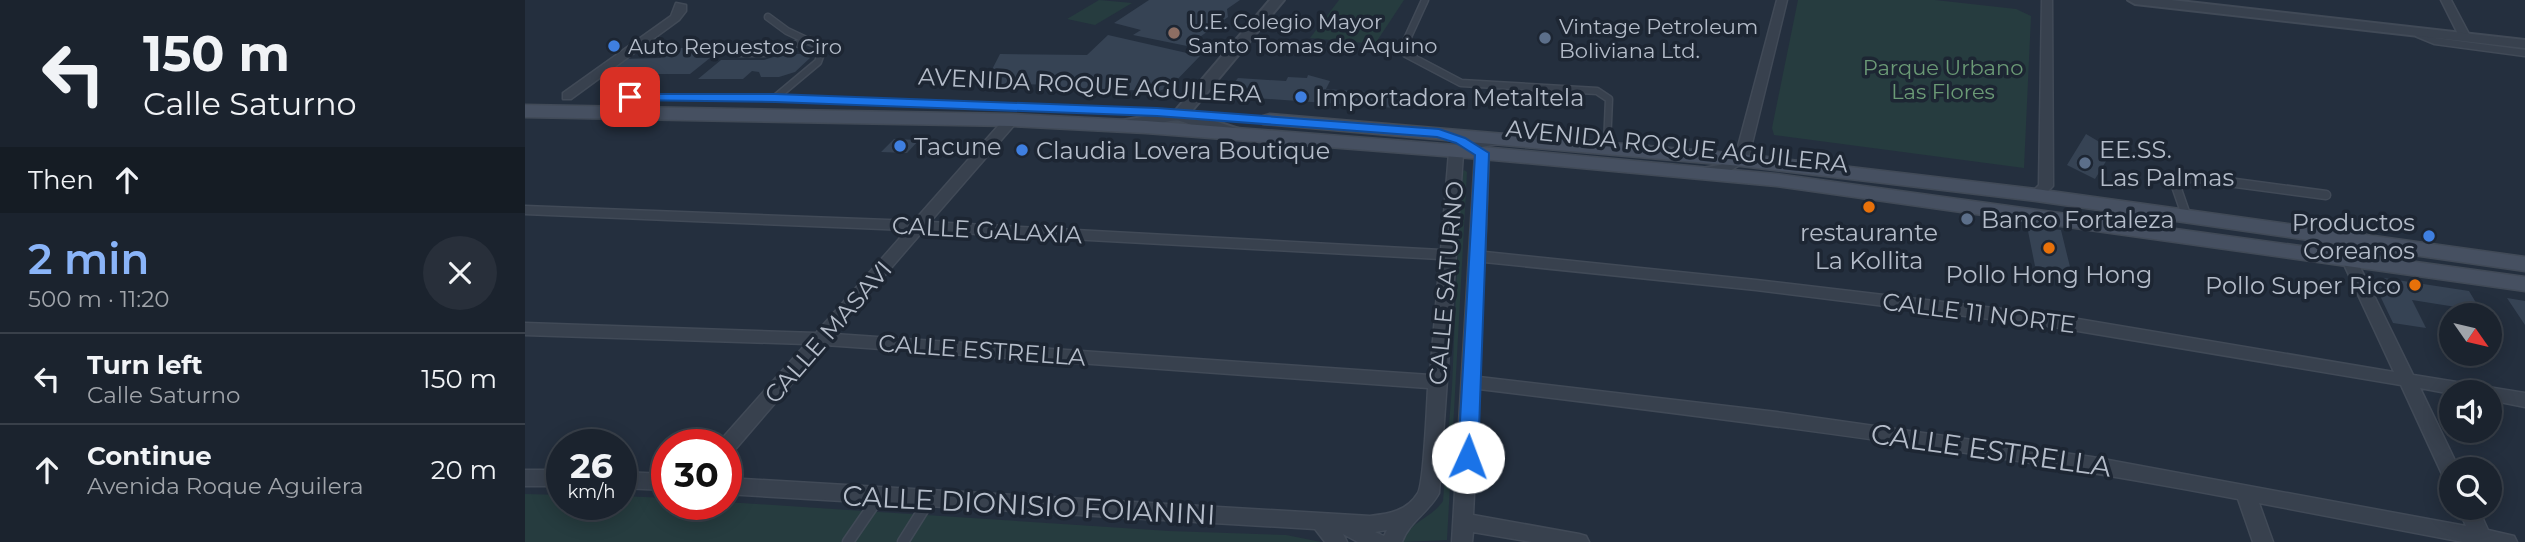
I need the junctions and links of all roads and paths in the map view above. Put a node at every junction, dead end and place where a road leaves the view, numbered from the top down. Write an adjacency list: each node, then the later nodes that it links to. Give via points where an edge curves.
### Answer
1 (1277, 0): 23 (street)
2 (1425, 0): 30 (lane, via 1405,43 1406,54 1461,83 1597,91 1611,106)
3 (1781, 0): 32 (street)
4 (2047, 0): 35 (street, via 2046,186)
5 (2135, 0): 9 (street)
6 (2447, 0): 10 (street)
7 (680, 5): 16 (street, via 675,18)
8 (768, 17): 11 (lane)
9 (2411, 30): 10 (street); 14 (lane, via 2435,41)
10 (2464, 36): 12 (street)
11 (810, 40): 13 (lane, via 765,53); 18 (lane, via 823,48 818,62)
12 (2525, 44)
13 (739, 53)
14 (2525, 53)
15 (525, 96): 16 (main road, AVENIDA ROQUE AGUILERA)
16 (567, 96): 17 (main road, AVENIDA ROQUE AGUILERA)
17 (595, 97): 18 (main road, AVENIDA ROQUE AGUILERA); 19 (main road)
18 (775, 98): 20 (main road, AVENIDA ROQUE AGUILERA); 22 (main road, via 752,110)
19 (525, 104)
20 (996, 105): 23 (main road, AVENIDA ROQUE AGUILERA); 24 (main road, via 912,109)
21 (525, 111): 22 (main road, AVENIDA ROQUE AGUILERA)
22 (681, 112): 24 (main road, AVENIDA ROQUE AGUILERA)
23 (1181, 114): 26 (street); 27 (street); 28 (main road, AVENIDA ROQUE AGUILERA)
24 (896, 116): 25 (main road, AVENIDA ROQUE AGUILERA)
25 (1011, 120): 26 (main road, AVENIDA ROQUE AGUILERA); 39 (street, CALLE MASAVI)
26 (1116, 125): 27 (main road, AVENIDA ROQUE AGUILERA)
27 (1239, 134): 31 (main road, AVENIDA ROQUE AGUILERA)
28 (1439, 134): 29 (main road, AVENIDA ROQUE AGUILERA); 31 (street)
29 (1507, 140): 30 (main road, AVENIDA ROQUE AGUILERA); 31 (street)
30 (1607, 148): 32 (main road, AVENIDA ROQUE AGUILERA)
31 (1469, 150): 33 (main road, AVENIDA ROQUE AGUILERA); 40 (street, CALLE SATURNO); 41 (street, CALLE SATURNO)
32 (1741, 160): 33 (street, via 1723,169); 34 (street, via 1754,172); 35 (main road, AVENIDA ROQUE AGUILERA)
33 (1700, 172): 34 (main road, AVENIDA ROQUE AGUILERA)
34 (1776, 180): 42 (main road, AVENIDA ROQUE AGUILERA)
35 (2036, 195): 38 (main road, AVENIDA ROQUE AGUILERA)
36 (2326, 195): 38 (lane, via 2191,177 2176,186)
37 (525, 210): 39 (street, CALLE GALAXIA)
38 (2186, 215): 43 (main road, AVENIDA ROQUE AGUILERA)
39 (921, 226): 40 (street, CALLE GALAXIA); 46 (street, CALLE MASAVI)
40 (1448, 255): 48 (street, CALLE SATURNO)
41 (1477, 256): 47 (street, CALLE 11 NORTE, via 2054,321); 49 (street, CALLE SATURNO)
42 (2349, 258): 44 (main road, AVENIDA ROQUE AGUILERA); 47 (street)
43 (2525, 264)
44 (2525, 284)
45 (525, 329): 46 (street, CALLE ESTRELLA)
46 (823, 339): 48 (street, CALLE ESTRELLA); 53 (street, CALLE MASAVI)
47 (2408, 380): 50 (street, CALLE 11 NORTE); 54 (street)
48 (1438, 382): 61 (street, CALLE SATURNO, via 1429,493)
49 (1471, 382): 58 (street, CALLE ESTRELLA, via 1832,427); 64 (street, CALLE SATURNO)
50 (2439, 385)
51 (2502, 396): 52 (street)
52 (2525, 400)
53 (742, 429)
54 (2444, 457)
55 (525, 478): 56 (street)
56 (546, 478)
57 (742, 487): 59 (street, CALLE DIONISIO FOIANINI)
58 (2245, 491): 65 (street, CALLE ESTRELLA); 72 (street)
59 (879, 497): 60 (street, CALLE DIONISIO FOIANINI); 66 (lane)
60 (930, 499): 63 (street, CALLE DIONISIO FOIANINI); 67 (lane)
61 (1416, 511): 63 (street, CALLE DIONISIO FOIANINI, via 1396,521 1370,524); 70 (street, CALLE SATURNO, via 1399,524)
62 (2473, 520): 65 (street)
63 (1327, 521): 68 (street); 69 (street, CALLE DIONISIO FOIANINI)
64 (1464, 532): 71 (street)
65 (2481, 537): 73 (street, CALLE ESTRELLA)
66 (848, 542)
67 (903, 542)
68 (1337, 542)
69 (1377, 542)
70 (1392, 542)
71 (1579, 542)
72 (2263, 542)
73 (2507, 542)

